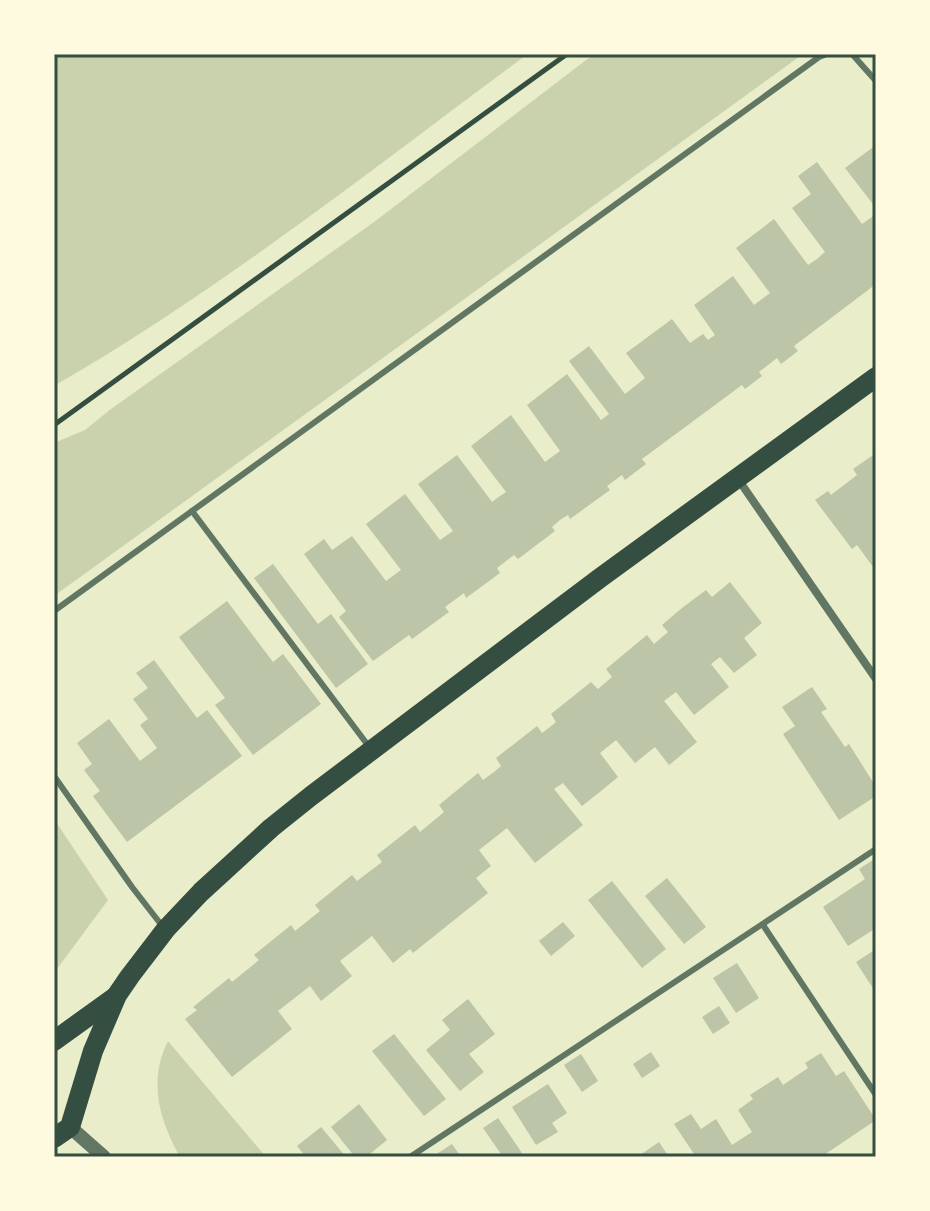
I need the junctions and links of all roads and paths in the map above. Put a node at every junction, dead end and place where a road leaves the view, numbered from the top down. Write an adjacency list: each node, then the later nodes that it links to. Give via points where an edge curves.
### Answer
1 (567, 54): 6 (path)
2 (827, 54): 8 (lane)
3 (852, 54): 4 (lane)
4 (876, 81)
5 (876, 377): 7 (main road)
6 (54, 425)
7 (737, 479): 10 (street); 11 (main road)
8 (192, 511): 9 (lane); 11 (lane)
9 (54, 611)
10 (876, 679)
11 (372, 751): 15 (main road, via 271,828)
12 (54, 776): 15 (lane)
13 (876, 849): 14 (lane)
14 (763, 925): 18 (lane); 21 (lane)
15 (166, 929): 16 (main road)
16 (117, 995): 17 (main road); 19 (main road)
17 (54, 1041)
18 (876, 1095)
19 (62, 1132): 20 (street)
20 (104, 1157)
21 (410, 1157)

